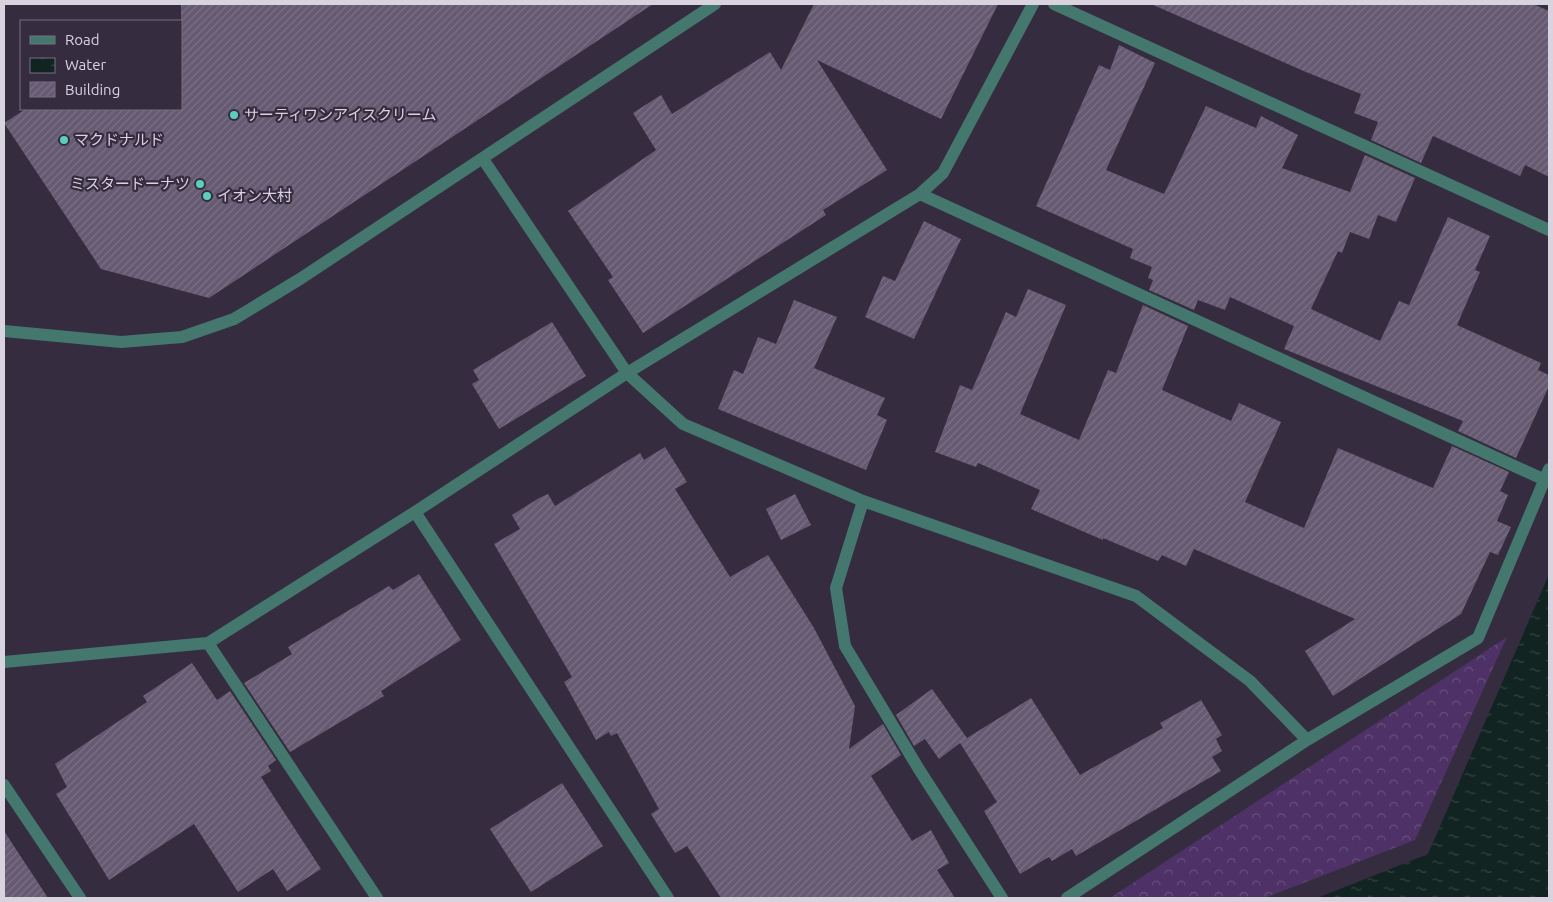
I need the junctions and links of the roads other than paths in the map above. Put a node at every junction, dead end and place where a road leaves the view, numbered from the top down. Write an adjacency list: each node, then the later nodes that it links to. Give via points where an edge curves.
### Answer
1 (715, 4): 4 (street)
2 (1033, 4): 5 (street, via 943,172)
3 (1054, 4): 6 (street)
4 (483, 159): 7 (street, via 234,319 182,337 121,342); 8 (street)
5 (920, 194): 8 (street); 9 (street)
6 (1549, 230)
7 (4, 331)
8 (627, 373): 10 (street, via 683,424); 11 (street)
9 (1547, 474): 14 (street, via 1478,638)
10 (863, 501): 14 (street, via 1136,596 1250,681); 19 (street, via 836,588 845,646)
11 (415, 512): 12 (street); 18 (street)
12 (208, 643): 13 (street); 17 (street)
13 (4, 662)
14 (1307, 740): 20 (street)
15 (4, 785): 16 (street)
16 (80, 898)
17 (377, 898)
18 (668, 898)
19 (1002, 898)
20 (1067, 898)

